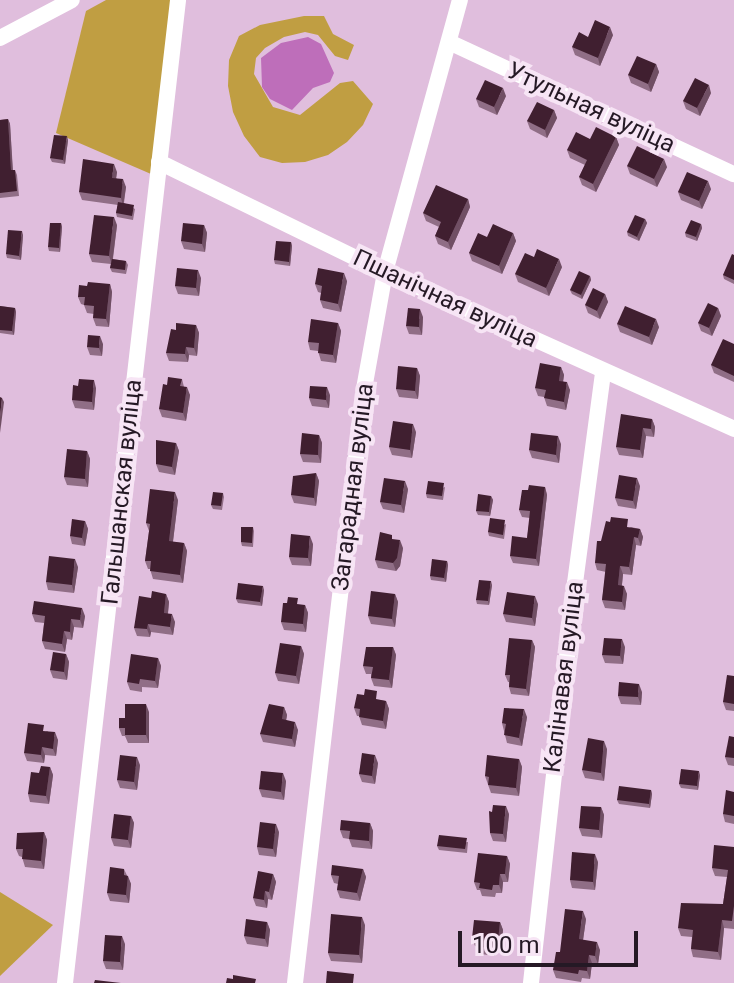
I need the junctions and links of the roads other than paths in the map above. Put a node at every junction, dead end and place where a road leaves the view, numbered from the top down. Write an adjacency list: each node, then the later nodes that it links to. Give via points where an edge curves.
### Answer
1 (72, 0): 4 (street)
2 (178, 0): 6 (street, Гальшанская вуліца)
3 (460, 0): 5 (street, Загарадная вуліца)
4 (0, 38)
5 (449, 42): 7 (street, Утульная вуліца); 8 (street, Загарадная вуліца)
6 (159, 162): 8 (street, Пшанічная вуліца); 11 (street, Гальшанская вуліца)
7 (734, 174)
8 (385, 272): 9 (street, Пшанічная вуліца); 12 (street, Загарадная вуліца, via 364,389)
9 (603, 372): 10 (street, Пшанічная вуліца); 13 (street, Калінавая вуліца)
10 (734, 429)
11 (65, 983)
12 (295, 983)
13 (531, 983)

